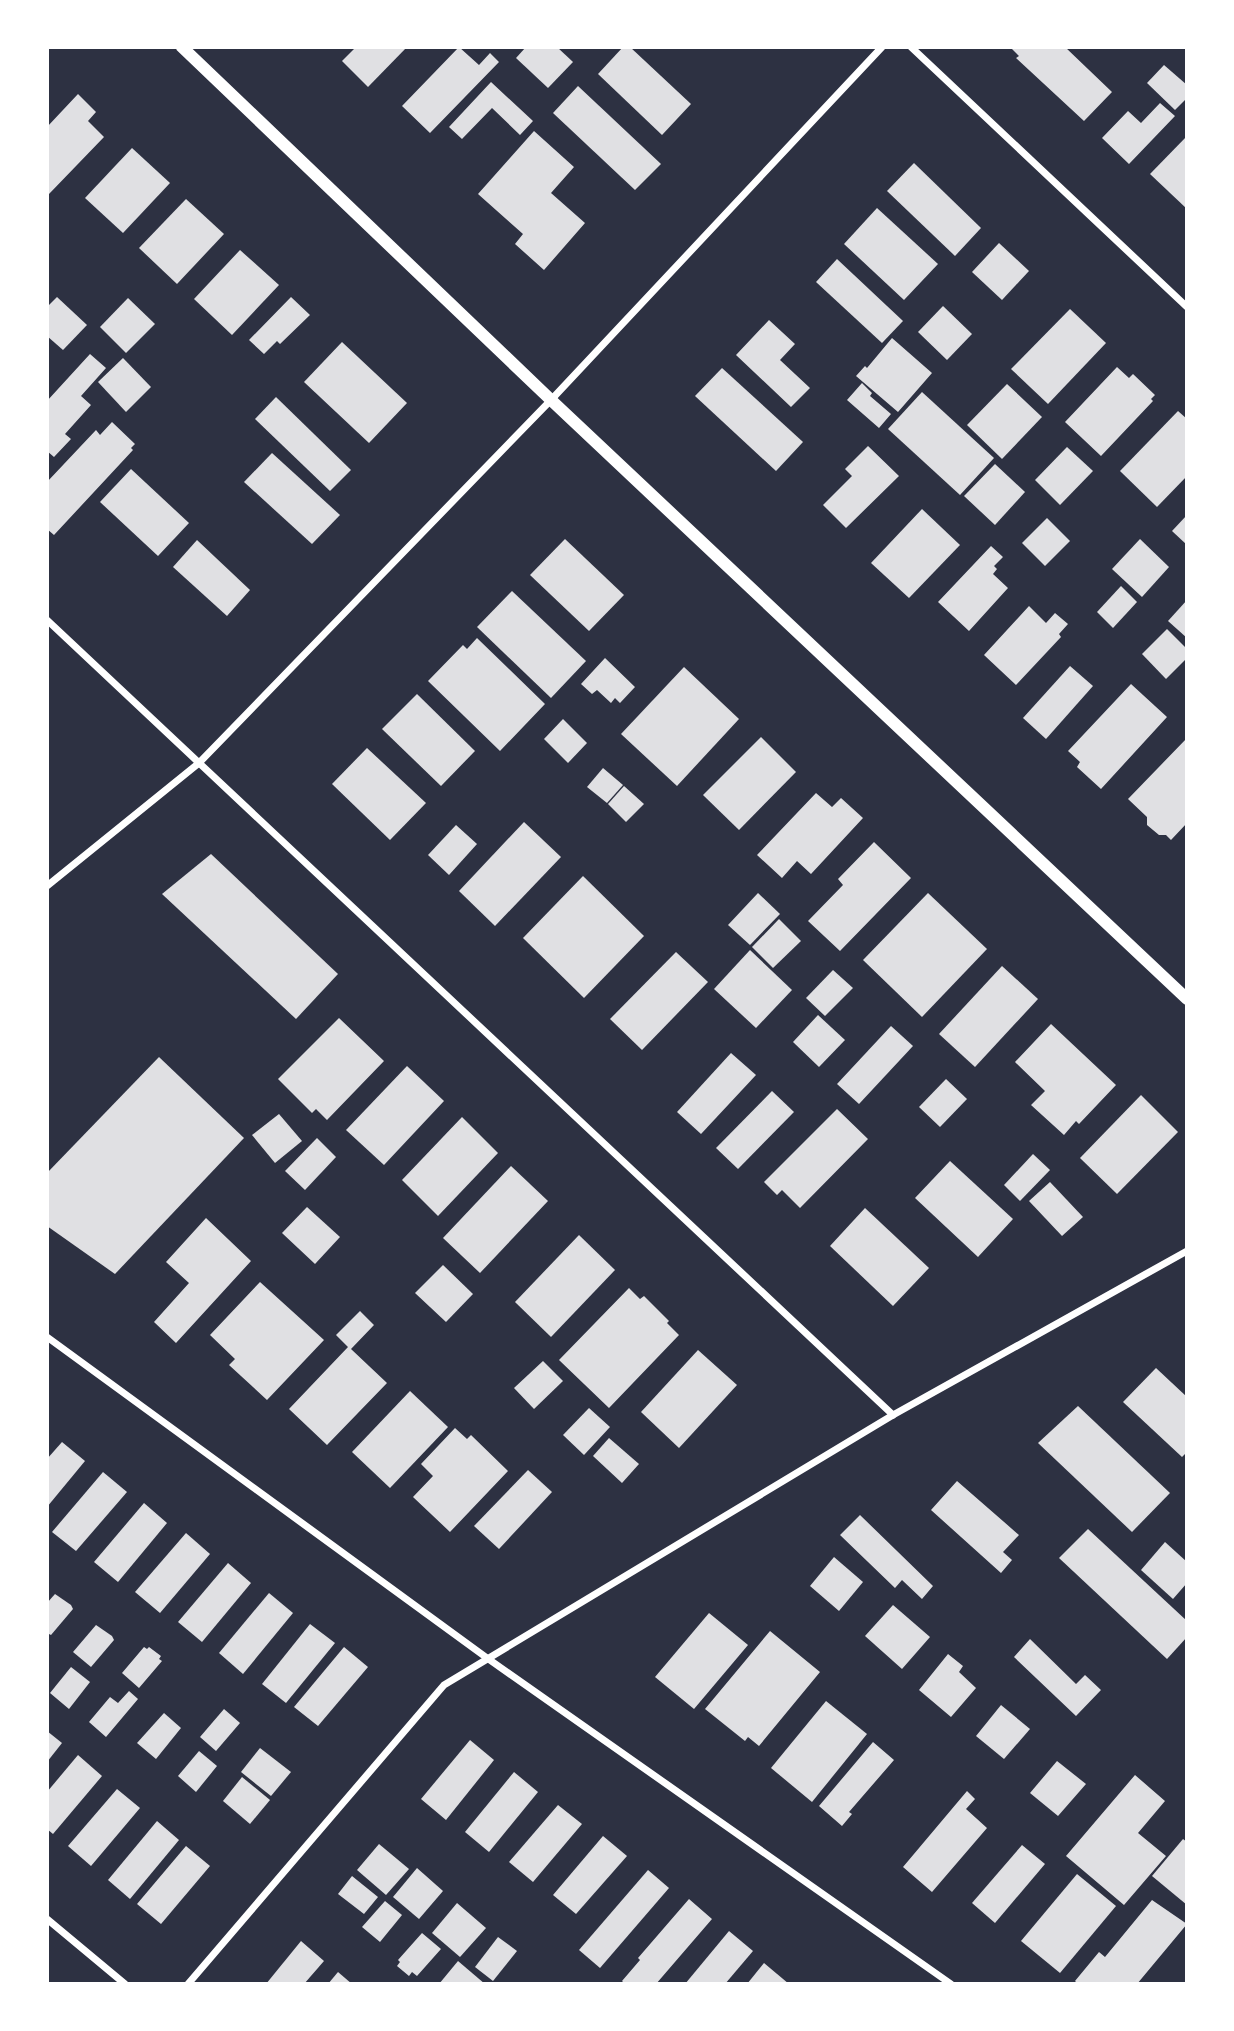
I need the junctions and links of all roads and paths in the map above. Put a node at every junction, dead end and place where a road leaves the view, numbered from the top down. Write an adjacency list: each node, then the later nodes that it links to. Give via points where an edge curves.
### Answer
1 (182, 47): 5 (street)
2 (882, 47): 5 (street)
3 (911, 47): 4 (street)
4 (1187, 307)
5 (551, 400): 7 (street); 9 (street)
6 (47, 620): 7 (street)
7 (199, 763): 8 (street); 12 (street)
8 (47, 886)
9 (1187, 999)
10 (1187, 1251): 12 (street)
11 (47, 1337): 13 (street)
12 (893, 1415): 13 (street)
13 (487, 1658): 16 (street, via 444,1685); 17 (street)
14 (47, 1919): 15 (street)
15 (125, 1984)
16 (188, 1984)
17 (951, 1984)

